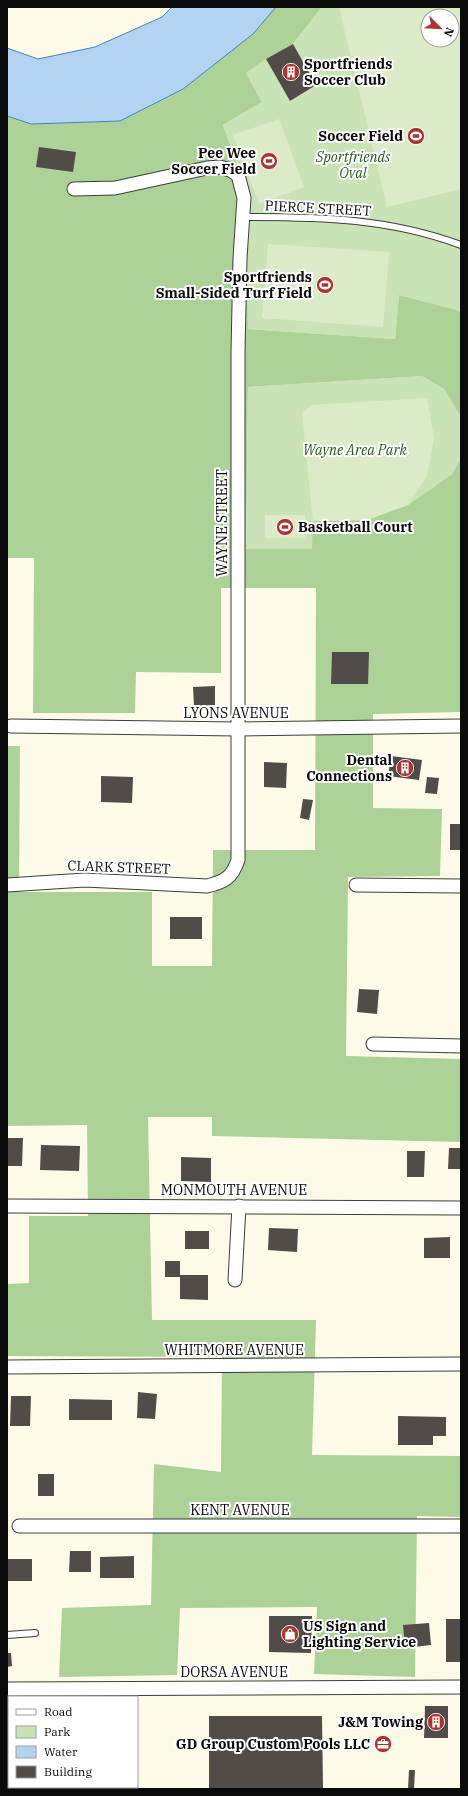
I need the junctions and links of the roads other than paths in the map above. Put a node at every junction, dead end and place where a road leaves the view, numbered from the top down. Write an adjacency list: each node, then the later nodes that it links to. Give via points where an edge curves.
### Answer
1 (74, 189): 2 (street, WAYNE STREET, via 115,188 220,167 238,175 244,198)
2 (244, 217): 3 (lane, PIERCE STREET, via 317,217 385,224); 6 (street, WAYNE STREET, via 240,258 238,352)
3 (461, 245)
4 (12, 726): 6 (street, LYONS AVENUE)
5 (461, 726): 6 (street, LYONS AVENUE)
6 (238, 729): 7 (street, WAYNE STREET, via 238,860)
7 (228, 878): 8 (street, CLARK STREET, via 218,884 207,886 85,880)
8 (7, 884)
9 (356, 885): 10 (street)
10 (461, 886)
11 (373, 1044): 12 (street)
12 (461, 1046)
13 (7, 1206): 14 (street, MONMOUTH AVENUE)
14 (239, 1206): 15 (street, MONMOUTH AVENUE); 16 (street)
15 (461, 1208)
16 (235, 1280)
17 (461, 1364): 18 (street, WHITMORE AVENUE)
18 (7, 1367)
19 (19, 1526): 20 (street, KENT AVENUE)
20 (461, 1526)
21 (35, 1633): 22 (lane)
22 (7, 1635)
23 (461, 1687): 24 (street, DORSA AVENUE)
24 (7, 1689)

